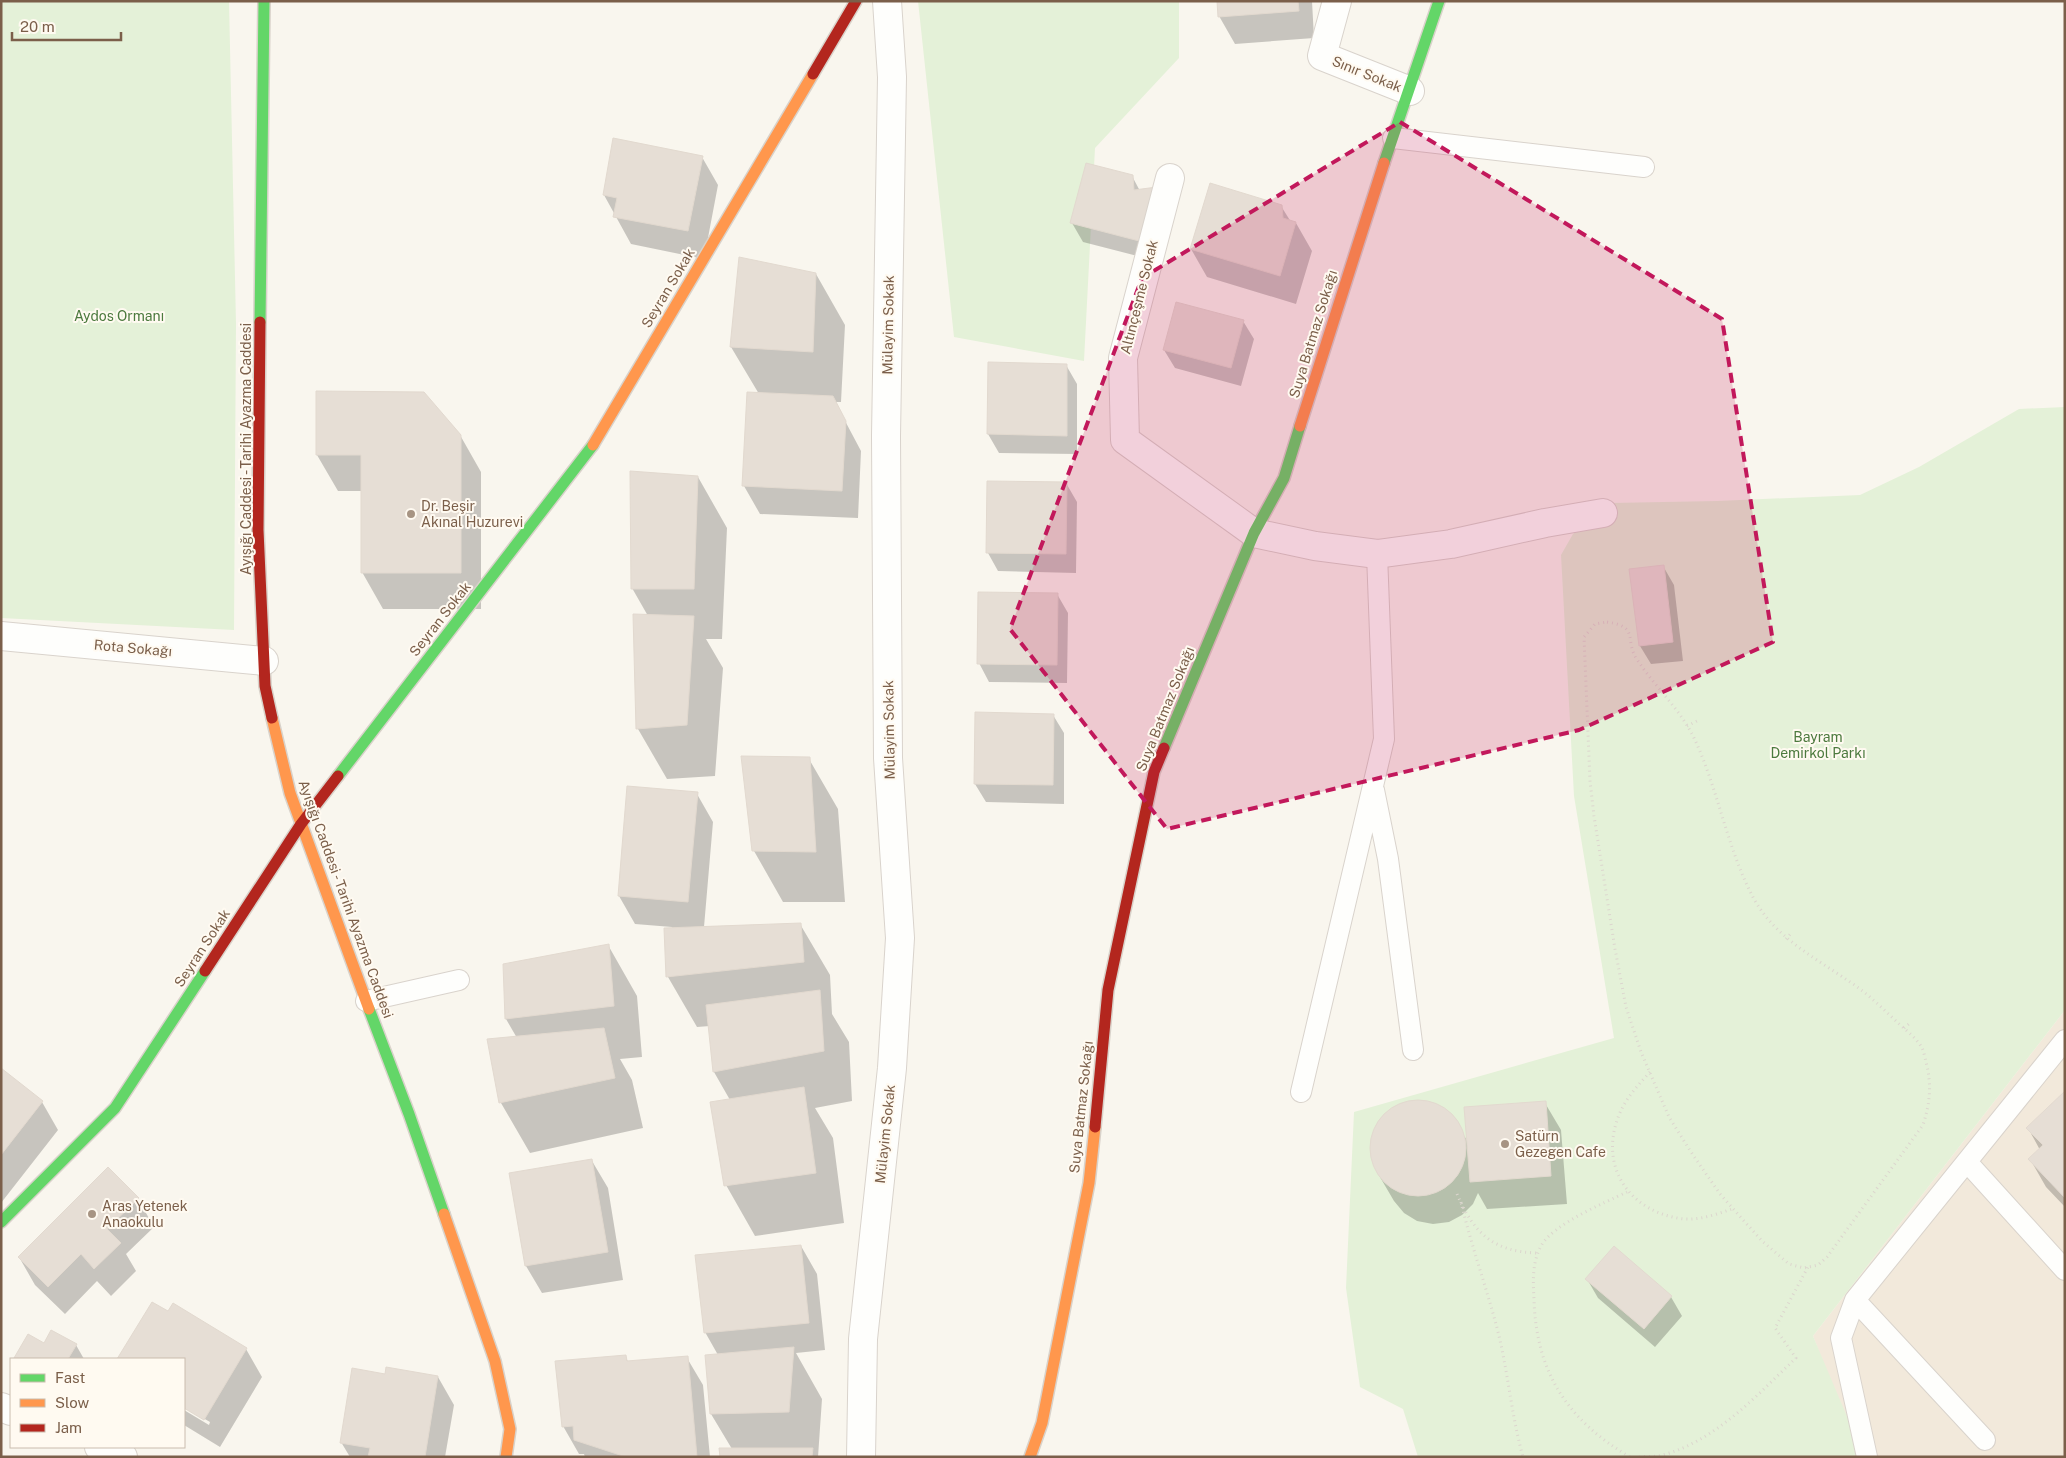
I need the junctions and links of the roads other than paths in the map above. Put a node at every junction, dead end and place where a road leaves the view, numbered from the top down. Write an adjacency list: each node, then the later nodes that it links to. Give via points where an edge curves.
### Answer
1 (264, 1): 14 (street, Ayışığı Caddesi - Tarihi Ayazma Caddesi, via 258,530)
2 (856, 1): 16 (street, Seyran Sokak, via 593,445)
3 (887, 1): 30 (street, Mülayim Sokak, via 892,77 886,436 888,758 900,938 892,1068 863,1339)
4 (1337, 1): 6 (street, Sınır Sokak, via 1322,56)
5 (1439, 1): 6 (street, Suya Batmaz Sokağı)
6 (1410, 91): 7 (street, Suya Batmaz Sokağı)
7 (1393, 138): 8 (lane); 11 (street, Suya Batmaz Sokağı, via 1284,478)
8 (1644, 167)
9 (1170, 178): 11 (street, Altınçeşme Sokak, via 1123,358 1125,440)
10 (1603, 513): 12 (street, via 1451,544)
11 (1254, 533): 12 (street); 31 (street, Suya Batmaz Sokağı, via 1154,772 1108,990 1089,1183 1042,1423)
12 (1377, 554): 15 (lane, via 1384,739)
13 (1, 636): 14 (street, Rota Sokağı)
14 (264, 661): 16 (street, Ayışığı Caddesi - Tarihi Ayazma Caddesi, via 269,704 290,793)
15 (1373, 782): 20 (lane, via 1388,859); 21 (lane)
16 (301, 824): 18 (street, Ayışığı Caddesi - Tarihi Ayazma Caddesi); 23 (street, Seyran Sokak, via 115,1108)
17 (459, 980): 18 (lane)
18 (366, 1001): 29 (street, Ayışığı Caddesi - Tarihi Ayazma Caddesi, via 495,1362 510,1429)
19 (2065, 1040): 22 (lane)
20 (1413, 1050)
21 (1301, 1092)
22 (1967, 1162): 24 (lane); 25 (lane)
23 (1, 1222)
24 (2065, 1270)
25 (1854, 1300): 26 (lane); 32 (lane, via 1841,1338)
26 (1985, 1440)
27 (101, 1448): 28 (street)
28 (122, 1457)
29 (506, 1457)
30 (861, 1457)
31 (1030, 1457)
32 (1867, 1457)

